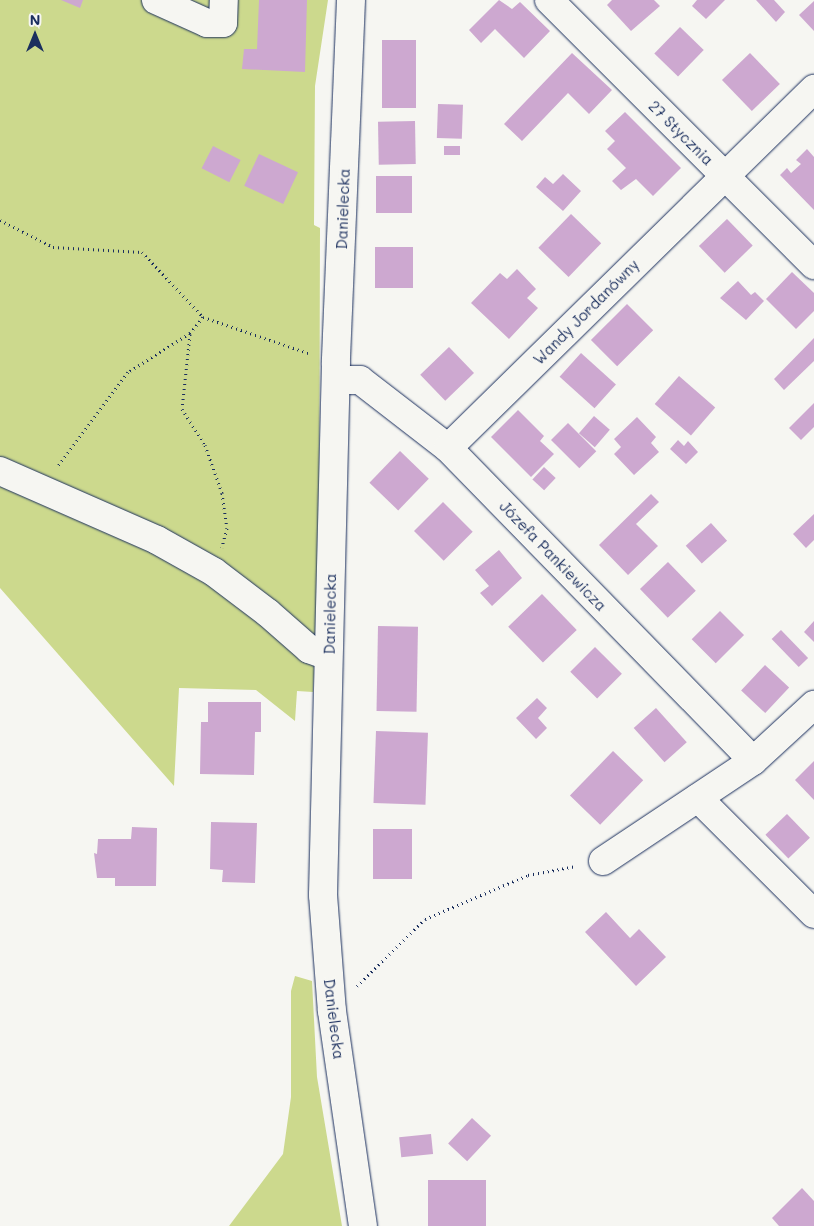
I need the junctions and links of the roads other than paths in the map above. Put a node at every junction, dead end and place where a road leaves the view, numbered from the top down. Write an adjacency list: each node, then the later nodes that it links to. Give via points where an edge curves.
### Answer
1 (156, 0): 2 (street, via 207,23 223,23)
2 (224, 0)
3 (351, 0): 8 (street, Danielecka)
4 (550, 0): 6 (street, 27 Stycznia)
5 (814, 89): 6 (street, Wandy Jordanówny)
6 (724, 175): 7 (street, 27 Stycznia); 9 (street, Wandy Jordanówny)
7 (814, 265)
8 (336, 371): 9 (street, Józefa Pankiewicza, via 360,380); 11 (street, Danielecka)
9 (448, 448): 13 (street, Józefa Pankiewicza)
10 (0, 471): 11 (street, via 157,540 214,572 309,649)
11 (328, 656): 17 (street, Danielecka, via 324,894 332,1011)
12 (814, 705): 13 (street)
13 (753, 762): 14 (street)
14 (698, 798): 15 (street); 16 (street)
15 (603, 861)
16 (814, 914)
17 (363, 1226)

